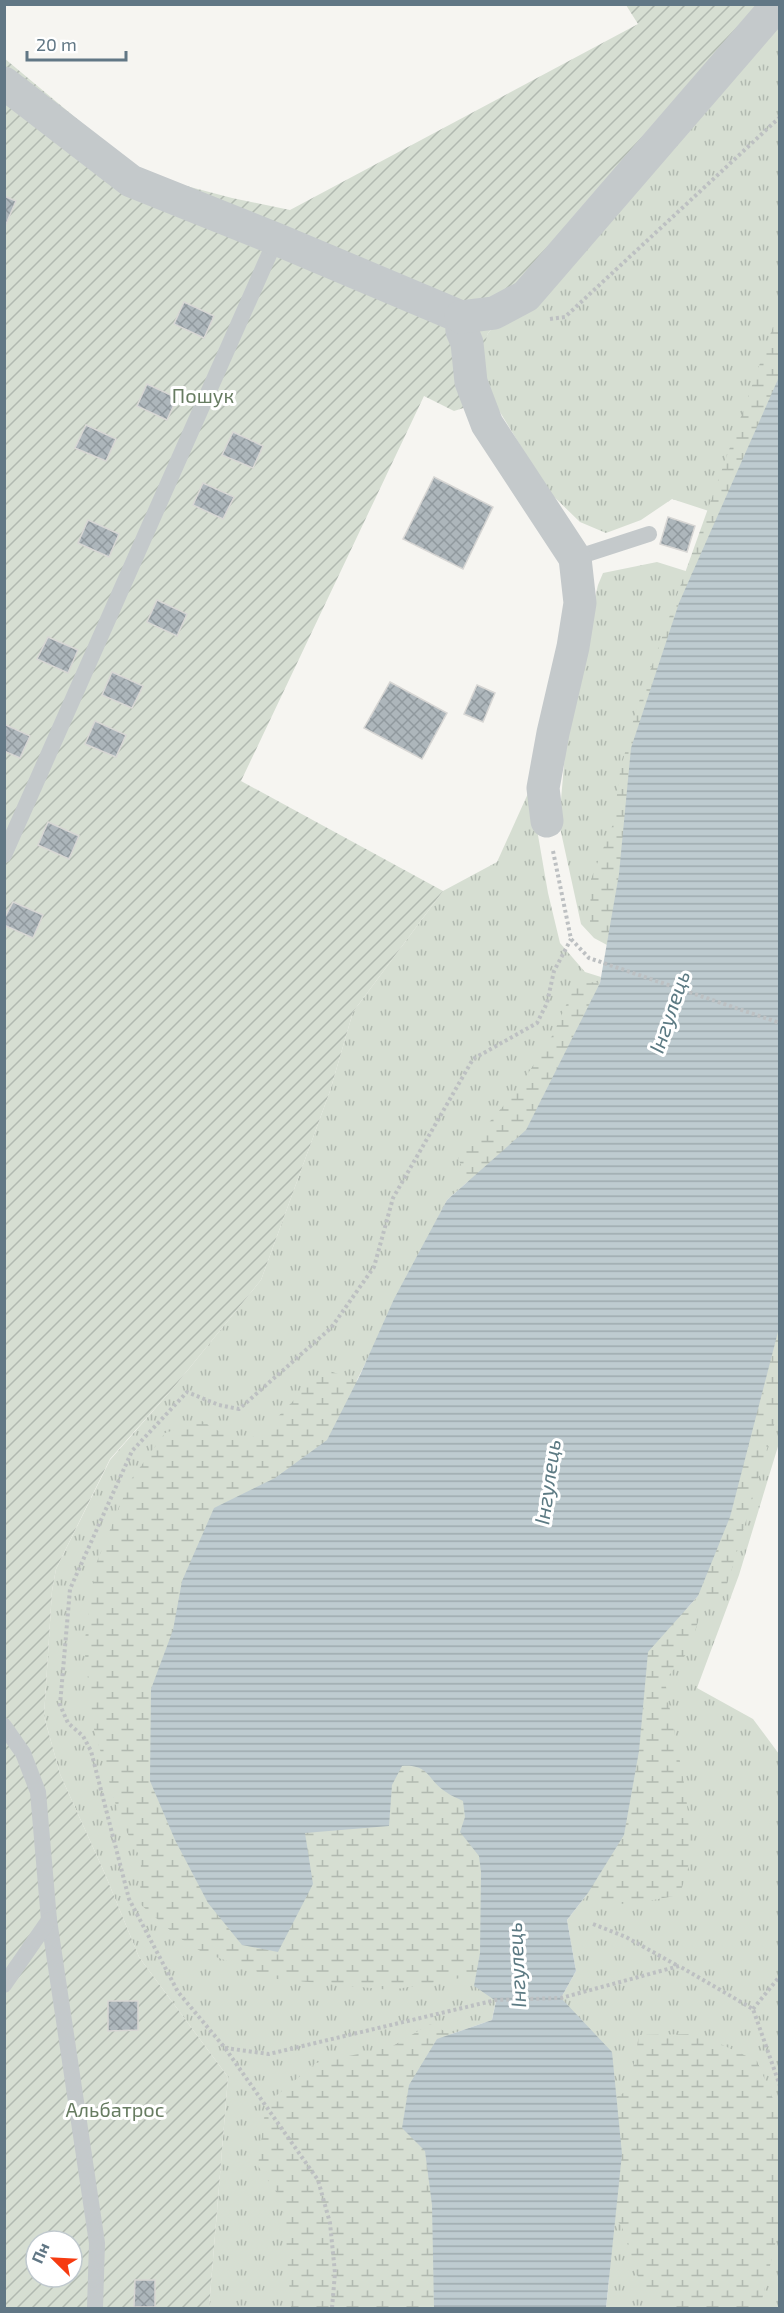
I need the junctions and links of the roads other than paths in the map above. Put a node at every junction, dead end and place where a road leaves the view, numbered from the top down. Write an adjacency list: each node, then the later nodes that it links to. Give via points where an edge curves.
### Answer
1 (778, 4): 4 (street, via 526,296 494,313)
2 (4, 83): 3 (street, via 131,182)
3 (276, 239): 4 (street); 8 (lane)
4 (461, 317): 6 (street, via 471,382 487,424)
5 (649, 534): 6 (lane)
6 (575, 558): 7 (street, via 580,603 543,788)
7 (547, 821)
8 (4, 855)
9 (4, 1726): 10 (lane, via 23,1753 38,1792)
10 (49, 1920): 11 (lane); 12 (lane, via 97,2243)
11 (4, 1985)
12 (95, 2308)

